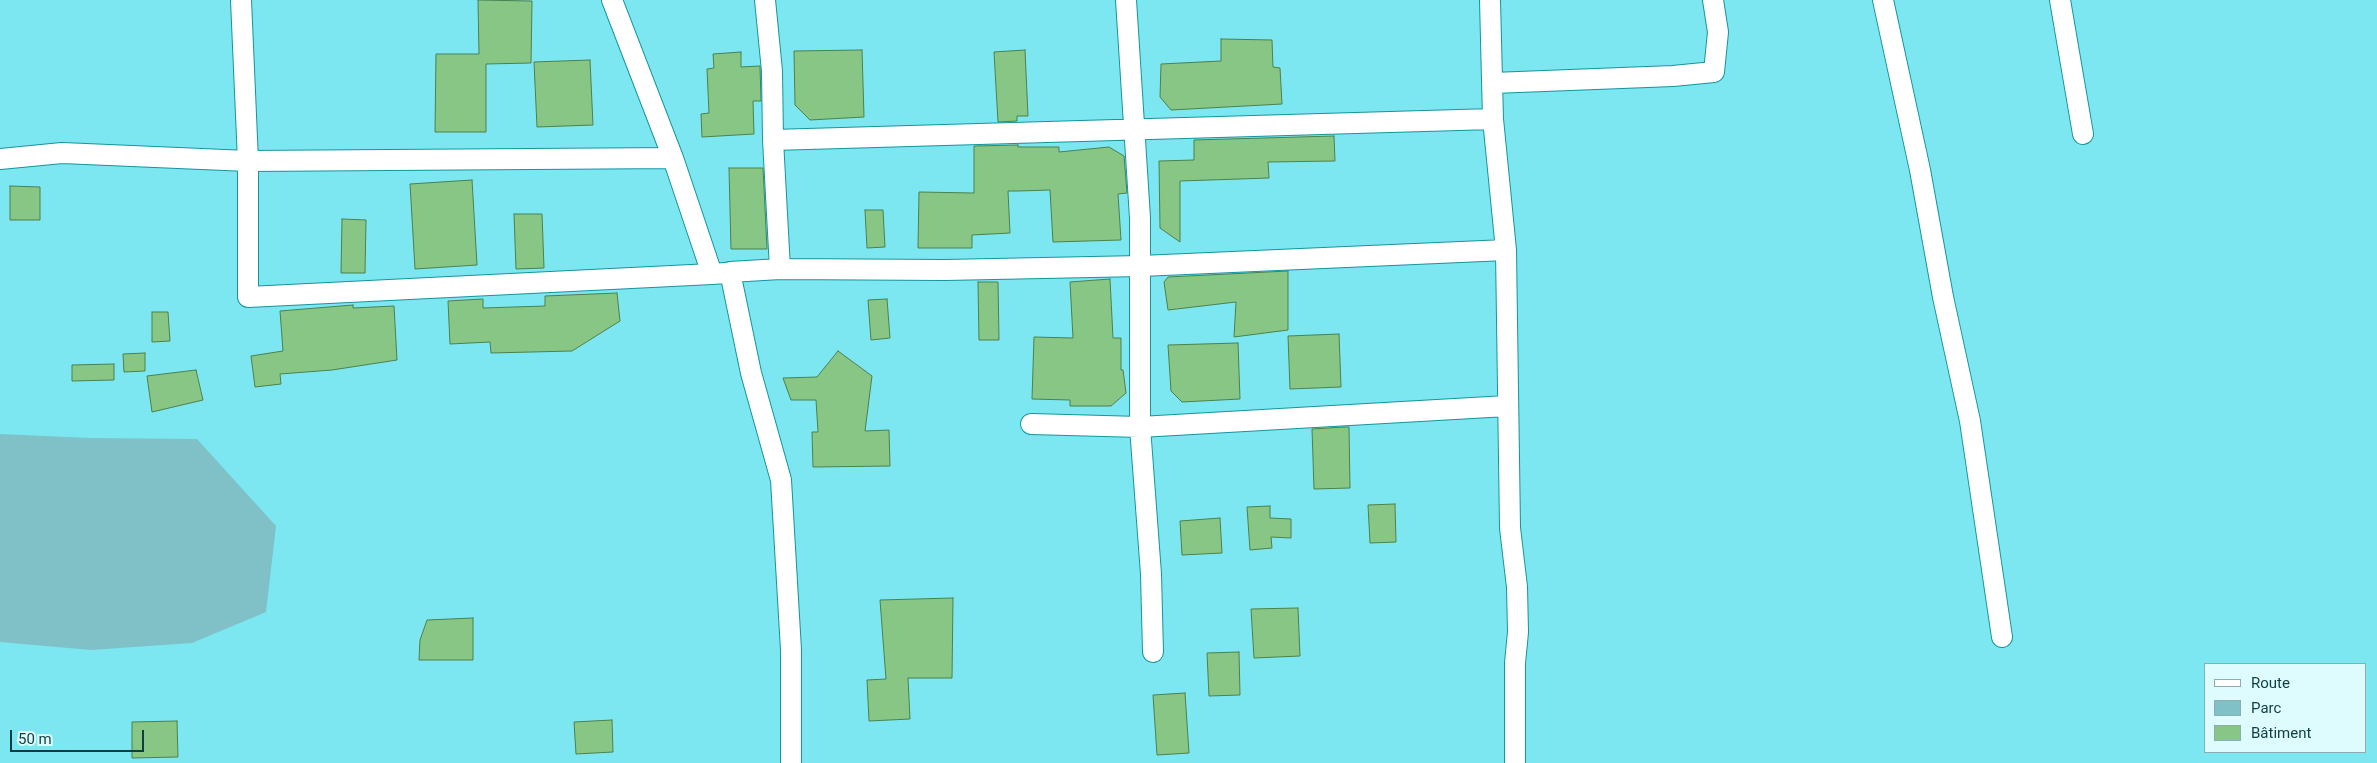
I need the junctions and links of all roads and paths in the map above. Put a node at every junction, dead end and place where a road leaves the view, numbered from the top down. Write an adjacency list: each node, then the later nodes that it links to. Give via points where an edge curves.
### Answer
1 (241, 0): 16 (street)
2 (612, 0): 14 (street)
3 (765, 0): 13 (street, via 772,71)
4 (1126, 0): 11 (street)
5 (1490, 0): 9 (street)
6 (1713, 0): 9 (street, via 1718,32 1714,72)
7 (1883, 0): 24 (street, via 1970,421)
8 (2060, 0): 12 (street)
9 (1493, 83): 10 (street)
10 (1493, 119): 11 (street); 17 (street)
11 (1135, 129): 13 (street); 18 (street)
12 (2083, 134)
13 (773, 140): 19 (street)
14 (673, 158): 16 (street); 20 (street)
15 (0, 159): 16 (street, via 62,153)
16 (248, 161): 20 (street, via 248,297)
17 (1506, 250): 18 (street); 21 (street)
18 (1141, 266): 19 (street); 23 (street)
19 (780, 269): 20 (street)
20 (721, 273): 26 (street, via 781,480 791,650)
21 (1507, 406): 23 (street); 27 (street, via 1510,528 1517,596)
22 (1031, 424): 23 (street)
23 (1140, 427): 25 (street, via 1151,574)
24 (2002, 637)
25 (1153, 652)
26 (791, 763)
27 (1515, 763)

